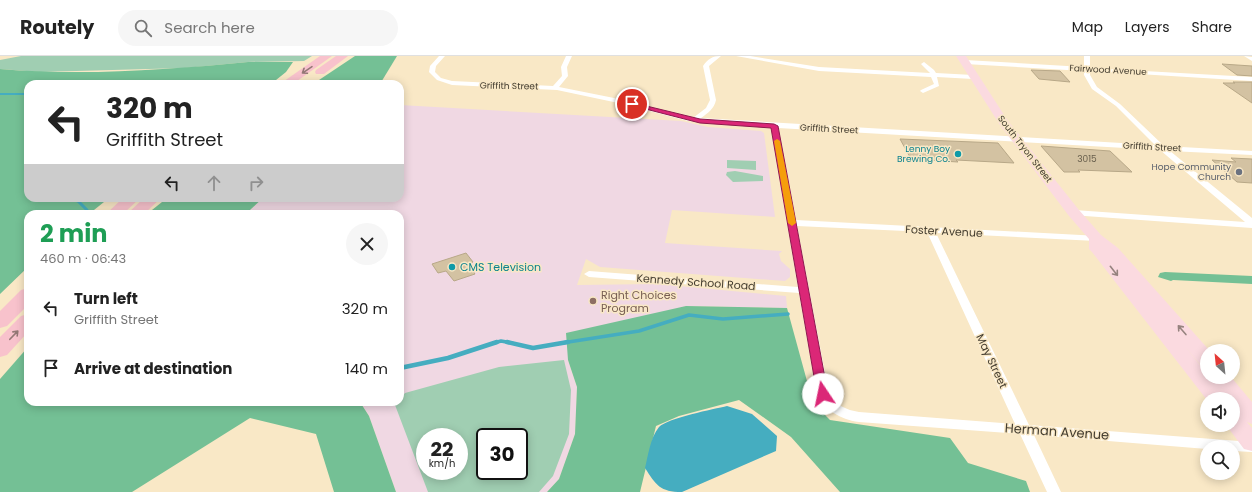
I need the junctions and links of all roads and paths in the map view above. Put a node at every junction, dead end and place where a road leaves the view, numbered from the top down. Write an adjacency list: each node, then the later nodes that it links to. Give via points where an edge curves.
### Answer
1 (327, 56): 16 (highway, one-way to 16)
2 (343, 56): 17 (highway)
3 (442, 56): 18 (street, Griffith Street, via 433,66 432,72 444,81 470,85)
4 (568, 56): 18 (street, via 564,67 565,76)
5 (718, 56): 20 (street, via 706,66 712,105)
6 (739, 56): 13 (street, via 819,69)
7 (1087, 56): 12 (street)
8 (1247, 56): 10 (street)
9 (963, 59): 12 (street, Fairwood Avenue); 14 (main road, South Tryon Street)
10 (1252, 59)
11 (924, 64): 13 (street)
12 (1086, 69): 15 (street, Fairwood Avenue); 23 (street, via 1088,81 1094,88 1118,105)
13 (932, 74): 14 (street); 19 (street, via 937,85)
14 (973, 77): 22 (main road, South Tryon Street)
15 (1252, 79)
16 (292, 80)
17 (309, 80)
18 (555, 88): 20 (street, Griffith Street)
19 (923, 89)
20 (694, 120): 21 (street, Griffith Street)
21 (774, 126): 22 (street, Griffith Street); 30 (street, Herman Avenue)
22 (1017, 140): 23 (street, Griffith Street); 29 (main road, South Tryon Street)
23 (1162, 148): 24 (street, Griffith Street); 31 (street)
24 (1252, 152)
25 (128, 202): 27 (highway)
26 (149, 202): 28 (highway)
27 (118, 210)
28 (140, 210)
29 (1074, 213): 31 (street); 33 (main road, South Tryon Street)
30 (792, 223): 32 (street, Foster Avenue); 35 (street, Herman Avenue)
31 (1252, 224)
32 (930, 230): 33 (street, Foster Avenue); 45 (street, May Street)
33 (1096, 238): 40 (main road, South Tryon Street, one-way to 33, via 1113,251); 42 (main road, South Tryon Street, one-way to 42, via 1097,249)
34 (589, 274): 35 (street, Kennedy School Road)
35 (803, 290): 45 (street, Herman Avenue, via 823,394 827,402 840,412 862,418)
36 (24, 298): 37 (highway)
37 (0, 322)
38 (24, 324): 39 (highway, one-way to 38)
39 (0, 350)
40 (1200, 352)
41 (1226, 384): 43 (main road)
42 (1211, 392)
43 (1252, 416)
44 (1240, 428): 46 (main road)
45 (1024, 429): 47 (street, Herman Avenue); 48 (street, May Street)
46 (1252, 443)
47 (1252, 447)
48 (1054, 492)

